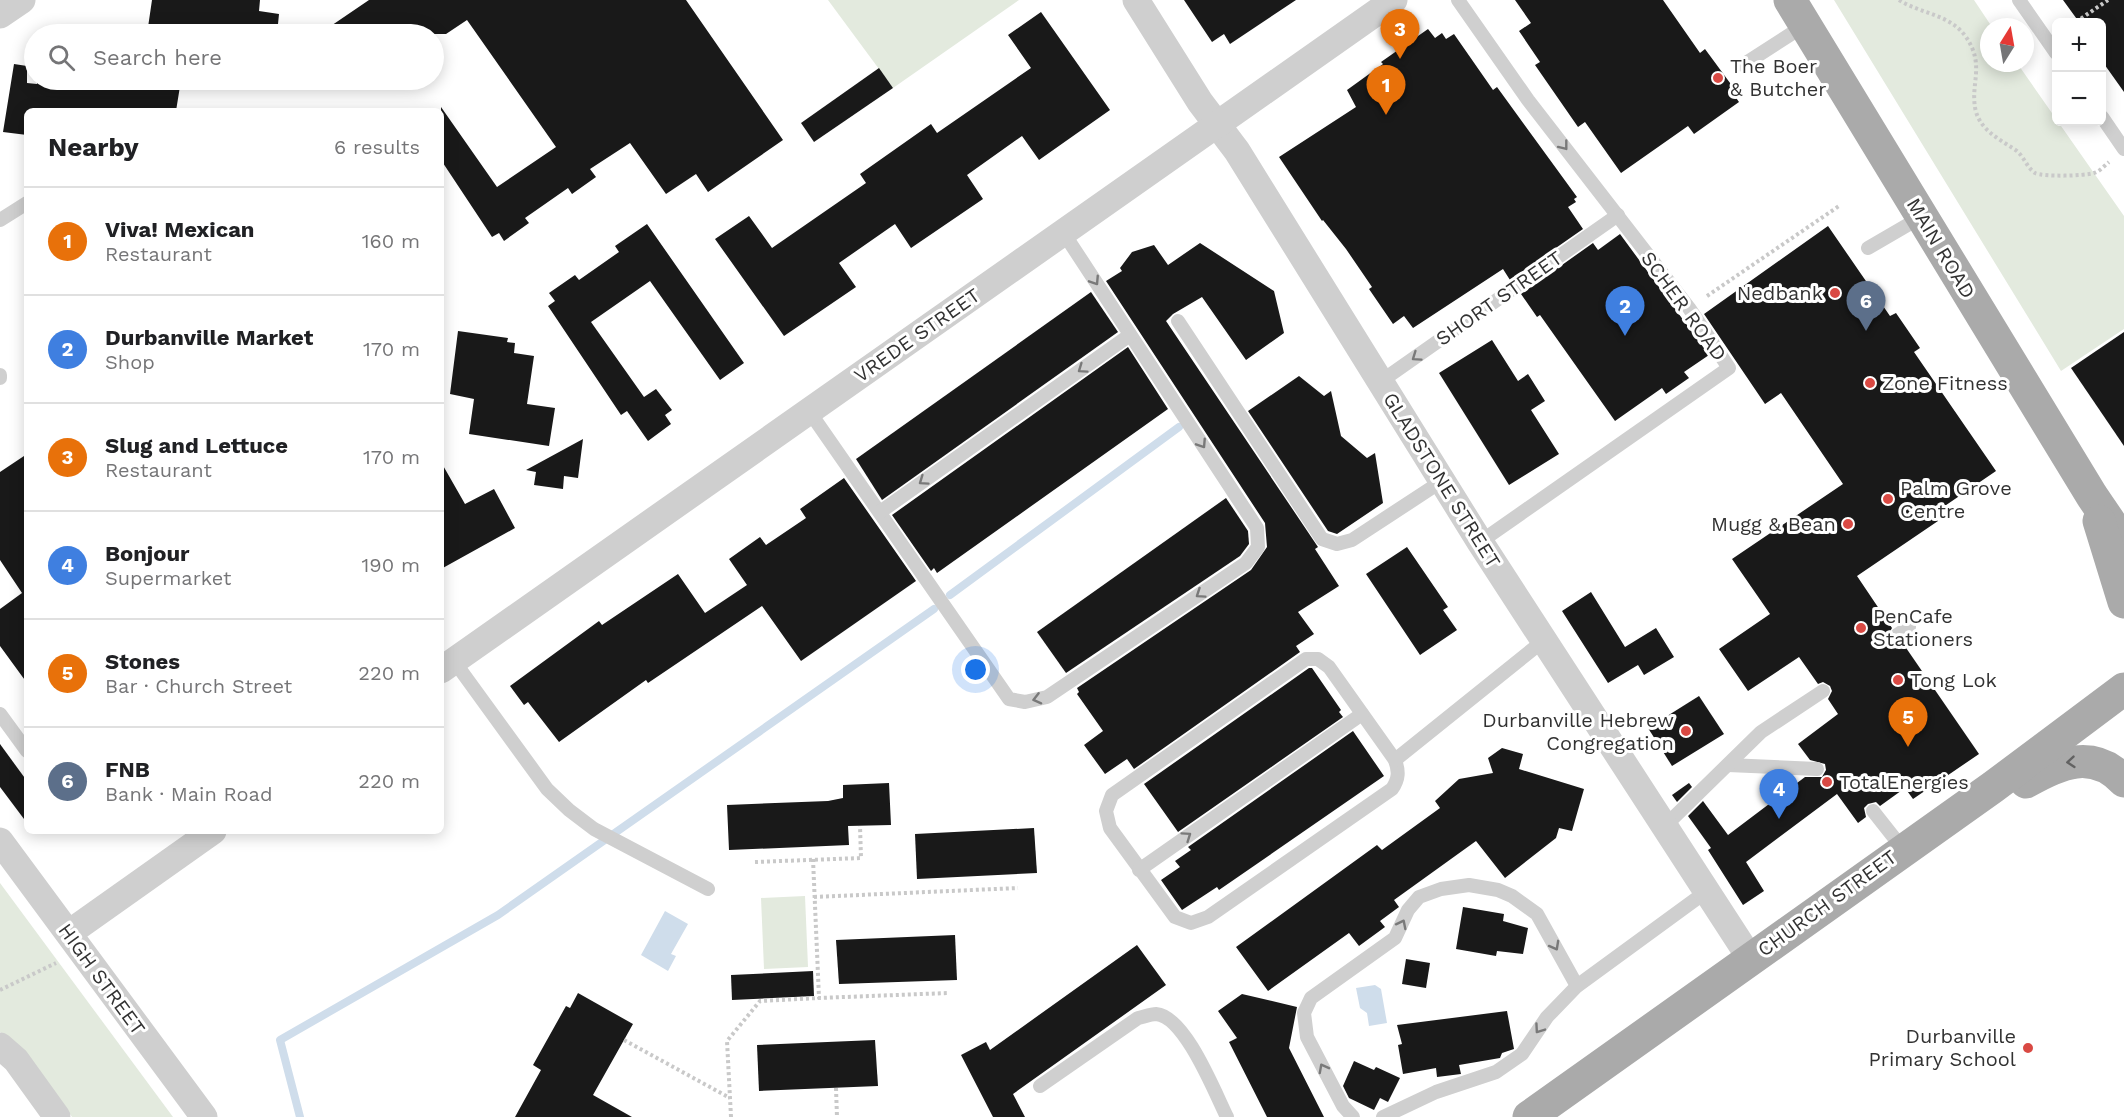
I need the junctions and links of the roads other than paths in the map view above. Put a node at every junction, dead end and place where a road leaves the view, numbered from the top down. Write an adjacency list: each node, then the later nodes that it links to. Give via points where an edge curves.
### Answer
1 (22, 0): 7 (street)
2 (1136, 0): 10 (street, GLADSTONE STREET)
3 (1394, 0): 10 (street, VREDE STREET)
4 (1458, 0): 14 (lane, SCHER ROAD, one-way to 14, via 1528,100)
5 (2019, 0): 8 (lane)
6 (1798, 12): 9 (lane); 15 (main road, MAIN ROAD)
7 (0, 15)
8 (2052, 47)
9 (1743, 65)
10 (1216, 123): 17 (street, VREDE STREET); 21 (street, GLADSTONE STREET)
11 (2106, 125): 12 (lane)
12 (2120, 153)
13 (24, 205): 16 (lane)
14 (1618, 215): 21 (lane, SHORT STREET, one-way to 21); 26 (lane, SCHER ROAD, via 1729,368)
15 (1923, 216): 18 (lane); 24 (main road, MAIN ROAD)
16 (0, 220)
17 (1063, 232): 20 (lane, one-way to 20); 22 (street, VREDE STREET)
18 (1868, 248)
19 (1178, 321): 23 (lane, via 1322,539 1337,544 1352,540)
20 (1130, 335): 25 (lane, one-way to 25); 25 (lane, one-way to 25, via 1257,528 1258,547 1246,563 1047,697 1018,701 1009,699 1002,690)
21 (1380, 382): 23 (street, GLADSTONE STREET)
22 (809, 411): 25 (lane); 32 (street, VREDE STREET)
23 (1442, 481): 26 (street, GLADSTONE STREET)
24 (2092, 496): 27 (main road); 28 (main road)
25 (880, 512)
26 (1480, 542): 31 (street, GLADSTONE STREET)
27 (2124, 543)
28 (2124, 602)
29 (1909, 627): 30 (lane)
30 (1897, 635)
31 (1543, 641): 38 (lane); 44 (street, GLADSTONE STREET)
32 (447, 666): 49 (lane, via 547,789 569,810 594,829)
33 (2124, 689): 43 (main road, CHURCH STREET)
34 (1822, 691): 39 (lane, via 1761,732)
35 (0, 714): 37 (lane)
36 (1362, 714): 38 (lane); 48 (lane, one-way to 36); 48 (lane, via 1329,667 1306,659 1195,735 1118,789 1108,803 1110,828)
37 (24, 747)
38 (1395, 760): 48 (lane, via 1398,776 1392,789 1200,921 1191,923 1174,917)
39 (1728, 765): 40 (lane); 44 (lane)
40 (1817, 769)
41 (2124, 781): 43 (main road, one-way to 43, via 2097,764 2067,762 1988,805)
42 (1874, 811): 47 (lane)
43 (1952, 814): 47 (main road, CHURCH STREET)
44 (1665, 826): 50 (street, GLADSTONE STREET)
45 (209, 834): 51 (street)
46 (0, 841): 51 (street, HIGH STREET)
47 (1903, 849): 52 (main road, CHURCH STREET)
48 (1138, 870)
49 (708, 889)
50 (1707, 891): 52 (street, GLADSTONE STREET); 53 (lane)
51 (69, 933): 57 (street, HIGH STREET)
52 (1750, 958): 61 (main road, CHURCH STREET)
53 (1577, 986): 59 (lane, one-way to 53, via 1343,1106 1307,1036 1304,1013 1311,998 1395,938 1419,897 1469,885 1512,896 1537,914); 60 (lane, one-way to 60, via 1547,1017 1522,1054 1496,1072 1436,1092)
54 (0, 1046): 56 (street, via 16,1060)
55 (1040, 1086): 58 (lane, via 1138,1018 1157,1014 1184,1033)
56 (57, 1117)
57 (204, 1117)
58 (1227, 1117)
59 (1353, 1117)
60 (1383, 1117)
61 (1529, 1117)

